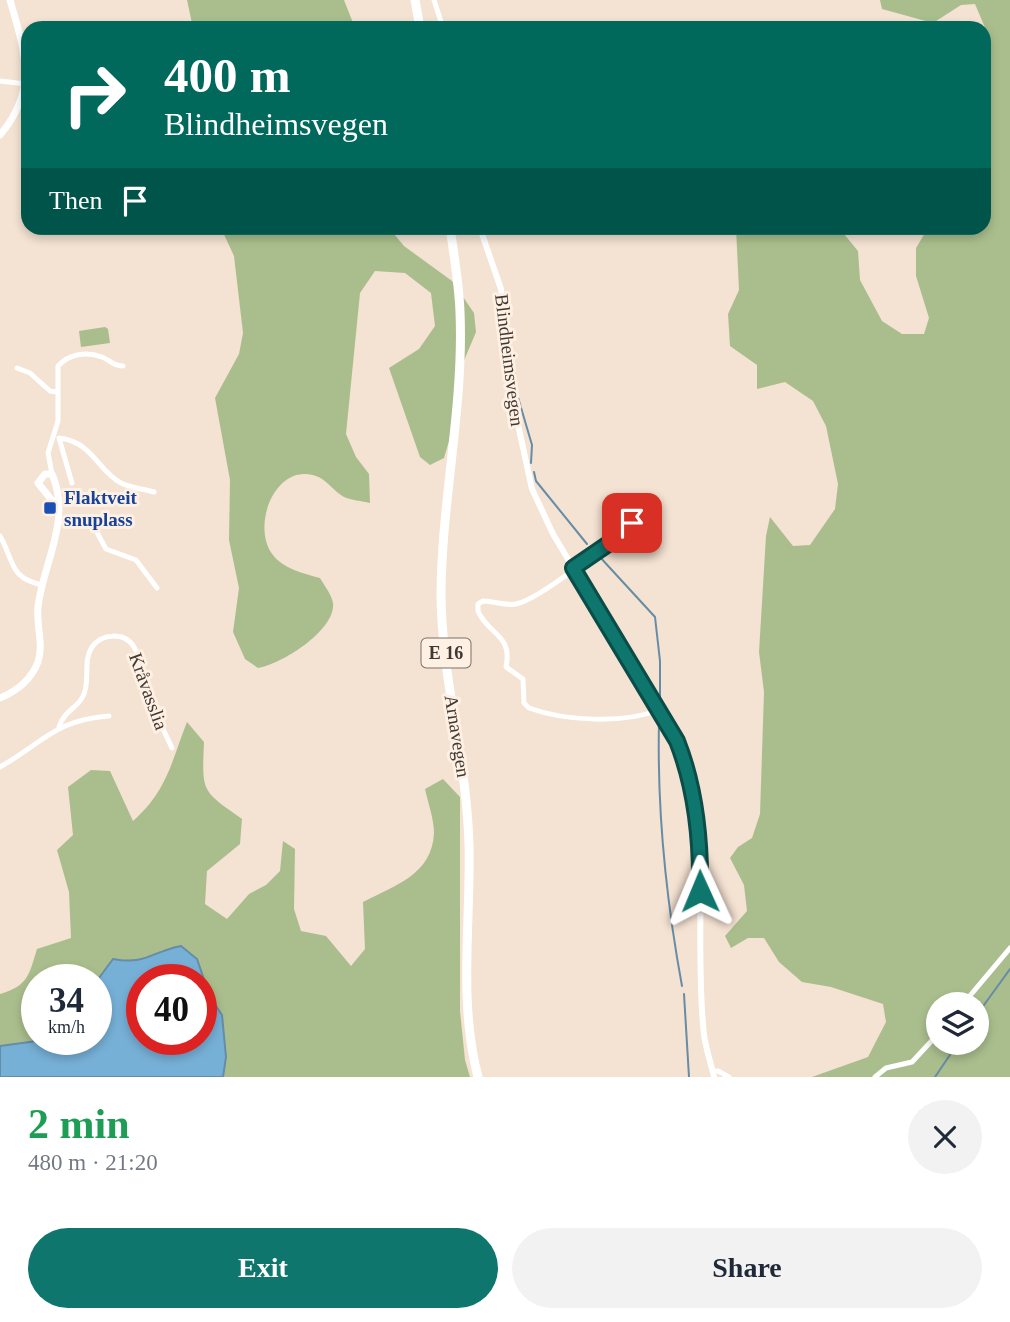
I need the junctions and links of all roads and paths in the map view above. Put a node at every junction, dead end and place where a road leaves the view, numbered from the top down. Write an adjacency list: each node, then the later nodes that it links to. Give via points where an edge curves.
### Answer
1 (10, 0): 6 (main road)
2 (415, 0): 4 (highway)
3 (434, 0): 5 (street)
4 (419, 21)
5 (441, 21)
6 (21, 41)
7 (0, 81): 8 (street)
8 (21, 83)
9 (21, 100): 10 (main road)
10 (0, 135)
11 (451, 235): 37 (highway, Arnavegen / E 16, via 460,312 441,594 467,793 468,1008)
12 (482, 235): 24 (street, Blindheimsvegen, via 501,289 510,388 531,489)
13 (123, 366): 15 (street, via 98,356 75,355 58,366)
14 (17, 368): 15 (street)
15 (57, 392): 16 (street)
16 (56, 438): 17 (street, via 48,453); 18 (street); 19 (street, via 68,439 90,452 121,483)
17 (52, 474): 20 (main road); 20 (main road, via 42,475 38,483)
18 (72, 484)
19 (154, 492)
20 (58, 508): 21 (main road)
21 (58, 521): 25 (main road); 26 (street, via 93,525 106,549 136,560)
22 (632, 523): 24 (street)
23 (0, 536): 25 (street, via 16,571)
24 (573, 568): 28 (street, Blindheimsvegen); 28 (street, via 524,602 478,604 480,617 504,642 506,667 525,682 524,703 534,710 609,720)
25 (43, 585): 27 (main road, via 38,661 26,682)
26 (157, 587)
27 (0, 698)
28 (659, 710): 36 (street, Blindheimsvegen, via 682,754 695,808 704,1026)
29 (109, 716): 30 (street, Kråvasslia, via 83,718)
30 (58, 727): 31 (street, Kråvasslia, via 65,712 83,697 94,644 121,637 136,652); 32 (street, Kråvasslia)
31 (172, 748)
32 (0, 767)
33 (1010, 948): 34 (street)
34 (973, 992)
35 (926, 1047): 39 (street, via 912,1062)
36 (713, 1074): 38 (street, via 718,1071)
37 (478, 1077)
38 (729, 1077)
39 (875, 1077)

